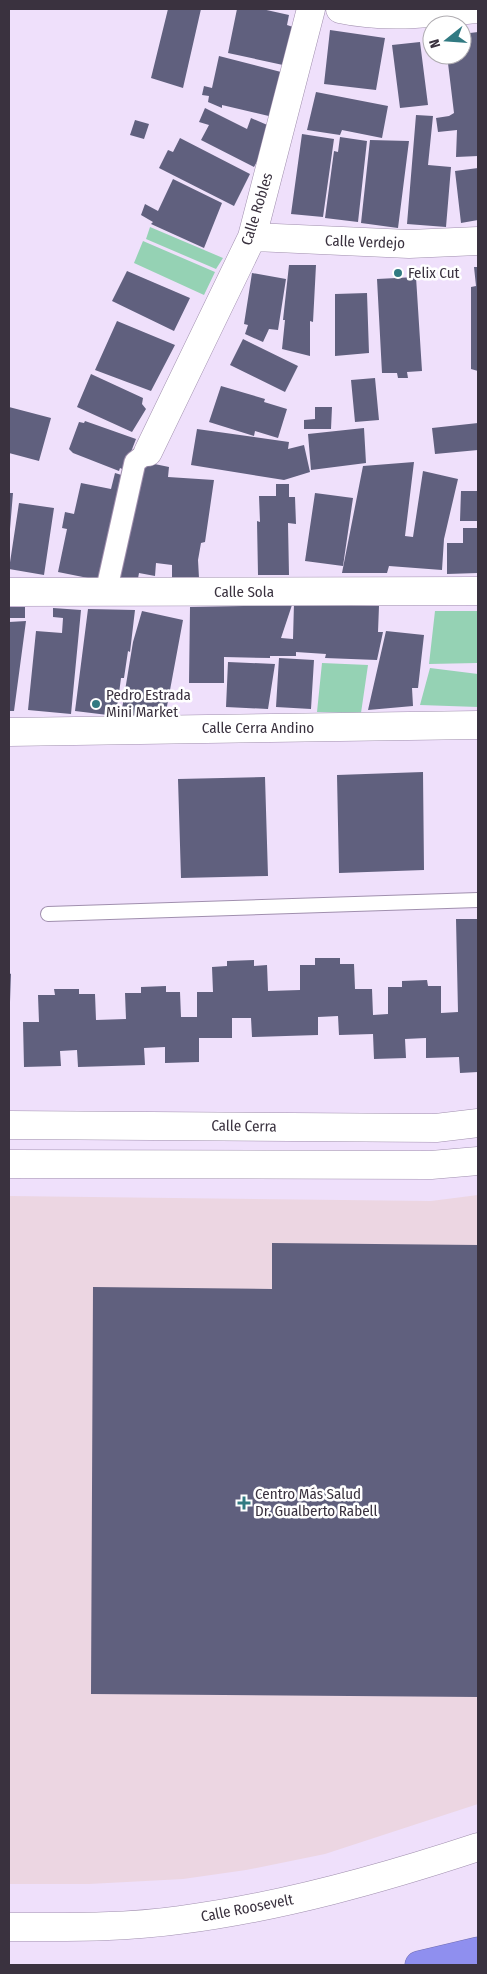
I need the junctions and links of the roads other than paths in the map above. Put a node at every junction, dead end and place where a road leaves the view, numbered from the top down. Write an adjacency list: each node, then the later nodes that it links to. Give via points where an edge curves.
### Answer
1 (311, 9): 4 (street, Calle Robles)
2 (340, 9): 3 (street, via 397,16)
3 (478, 9)
4 (252, 237): 5 (street, Calle Verdejo, via 409,244); 6 (street, Calle Robles)
5 (478, 241)
6 (148, 452): 9 (street, via 135,462)
7 (478, 591): 9 (street, Calle Sola)
8 (9, 592): 9 (street, Calle Sola)
9 (106, 592)
10 (478, 725): 11 (street, Calle Cerra Andino)
11 (9, 732)
12 (478, 900): 13 (lane)
13 (48, 914)
14 (478, 1122): 15 (street, Calle Cerra, via 436,1128)
15 (9, 1125)
16 (478, 1161): 17 (street, via 431,1165)
17 (9, 1164)
18 (478, 1847): 19 (street, Calle Roosevelt, via 409,1870 270,1906 178,1921)
19 (9, 1928)
20 (478, 1950): 21 (highway)
21 (419, 1965)

